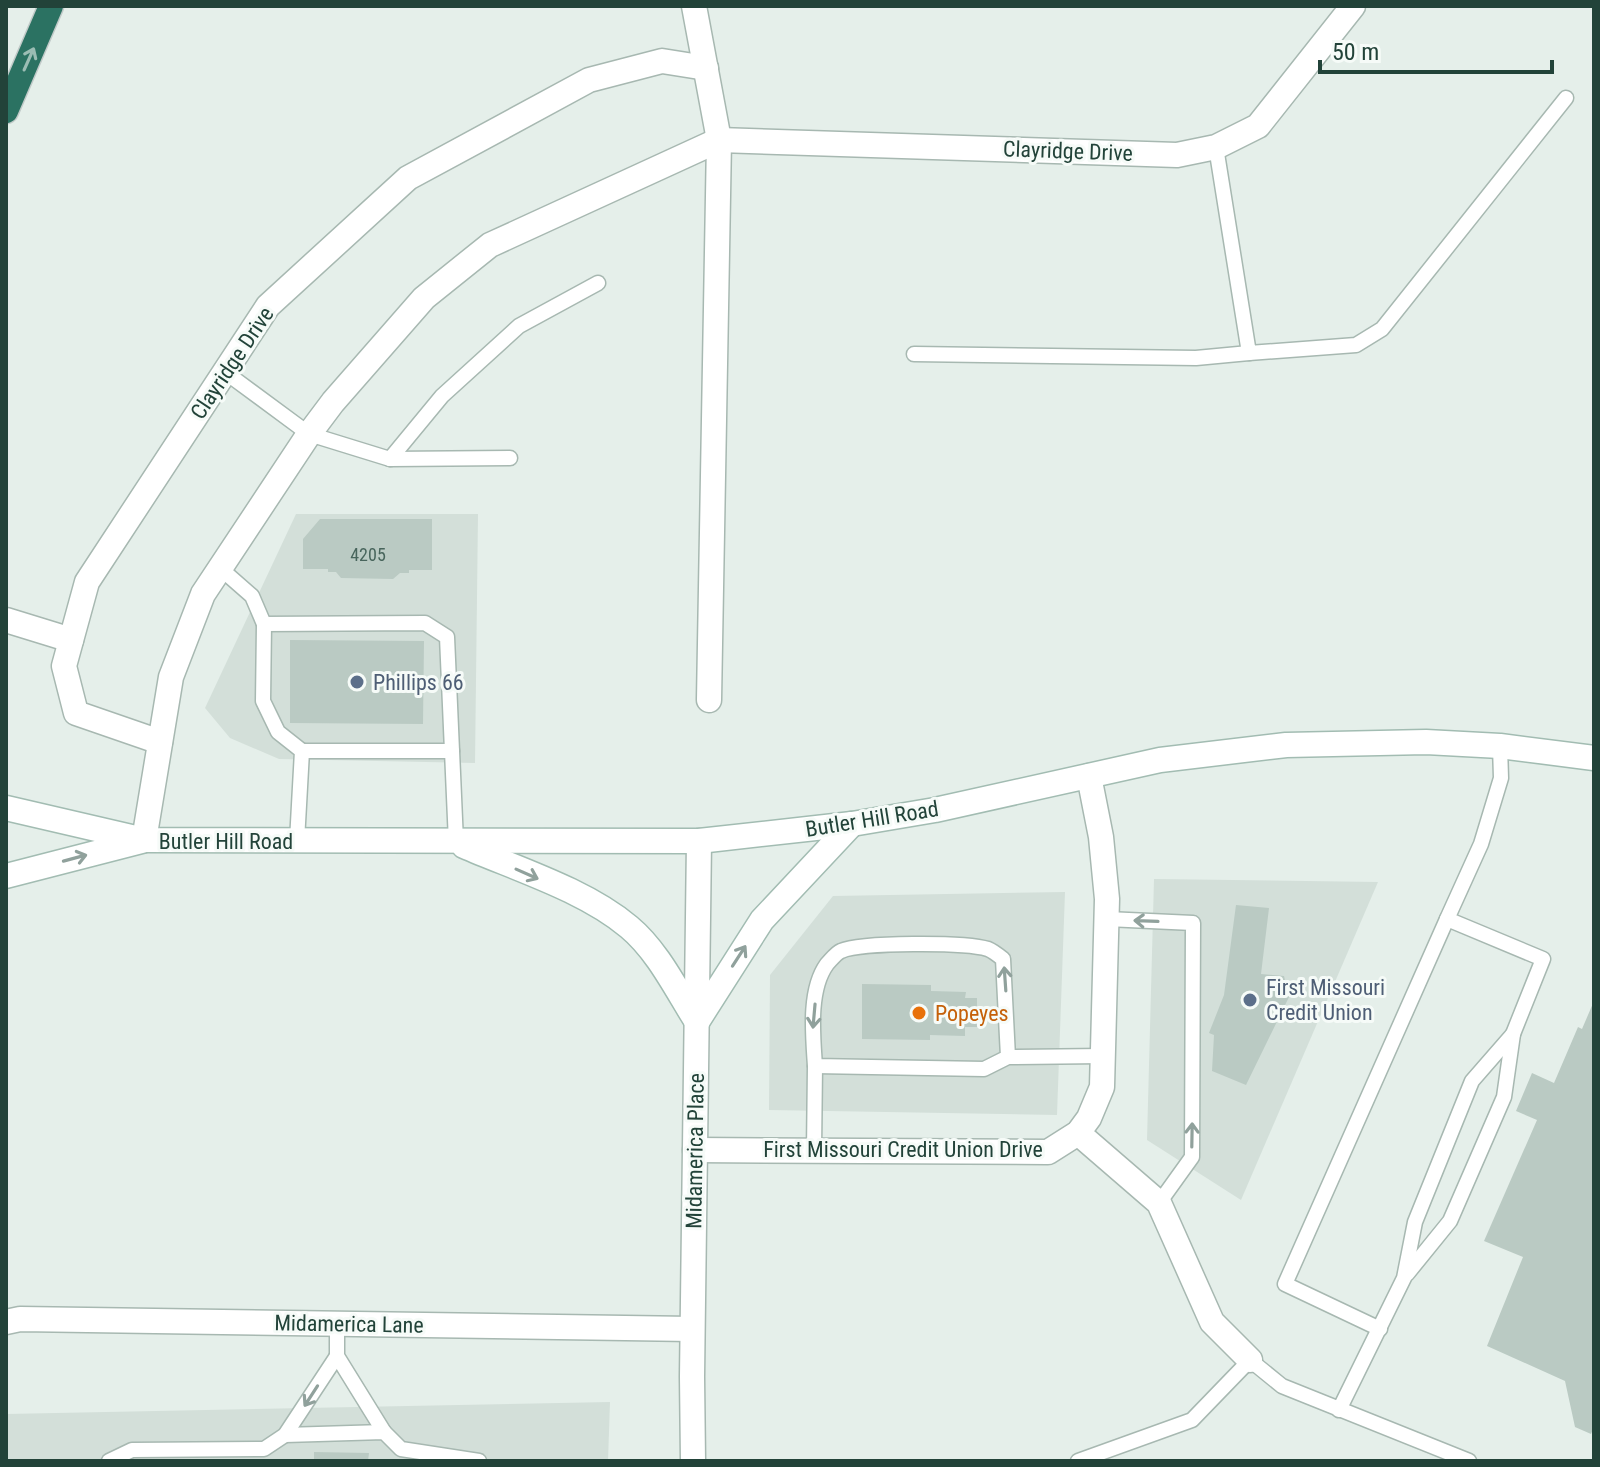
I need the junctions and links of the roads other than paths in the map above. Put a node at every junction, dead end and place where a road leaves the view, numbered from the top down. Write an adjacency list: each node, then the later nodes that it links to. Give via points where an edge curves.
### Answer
1 (51, 6): 6 (highway, one-way to 1)
2 (694, 6): 4 (street)
3 (1353, 6): 8 (street, Clayridge Drive, via 1258,126)
4 (706, 68): 7 (street); 12 (street, Clayridge Drive, via 662,61 589,80 408,178 268,306)
5 (1566, 98): 10 (lane, via 1382,329 1356,345)
6 (6, 111)
7 (719, 140): 8 (street, Clayridge Drive, via 1177,155); 13 (street, Clayridge Drive, via 490,245 424,298); 20 (street)
8 (1216, 147): 10 (lane)
9 (598, 283): 15 (lane, via 519,326 442,396)
10 (1249, 353): 11 (lane, via 1196,358)
11 (914, 354)
12 (225, 372): 13 (lane); 19 (street, Clayridge Drive, via 87,582)
13 (309, 434): 15 (lane); 16 (street, Clayridge Drive)
14 (510, 458): 15 (lane)
15 (390, 459)
16 (220, 568): 18 (lane, via 252,596); 21 (street, Clayridge Drive, via 203,594 171,677)
17 (6, 620): 19 (street)
18 (264, 624): 23 (lane, via 263,701 278,732); 24 (lane, via 425,623 439,630 447,637)
19 (71, 640): 21 (street, Clayridge Drive, via 64,666 76,713)
20 (709, 700)
21 (160, 742): 29 (street, Clayridge Drive)
22 (1500, 746): 25 (street, Butler Hill Road); 26 (street, Butler Hill Road, via 1286,745 1160,760); 35 (lane, via 1501,778 1481,844)
23 (302, 751): 24 (lane); 30 (lane)
24 (452, 751): 32 (lane)
25 (1594, 758)
26 (1089, 776): 28 (street, Butler Hill Road); 34 (street, via 1101,837)
27 (6, 808): 29 (street, Butler Hill Road)
28 (852, 824): 31 (street, Butler Hill Road); 36 (street, one-way to 28, via 762,920)
29 (144, 840): 30 (street, Butler Hill Road); 33 (street, Butler Hill Road, one-way to 29)
30 (297, 841): 32 (street, Butler Hill Road)
31 (699, 841): 32 (street, Butler Hill Road); 36 (street, Midamerica Place)
32 (456, 842): 36 (street, one-way to 36, via 572,893 631,928)
33 (6, 876)
34 (1107, 919): 38 (street); 44 (lane, one-way to 34, via 1192,1157 1193,923)
35 (1447, 919): 37 (lane, via 1543,959); 49 (lane, via 1285,1284)
36 (697, 1022): 42 (street, Midamerica Place)
37 (1513, 1034): 45 (lane, via 1472,1081 1415,1222); 45 (lane, via 1504,1097 1450,1221)
38 (1103, 1056): 39 (lane); 41 (street, via 1102,1087)
39 (1008, 1057): 40 (lane, via 984,1069); 40 (lane, one-way to 40, via 1003,959 990,949 952,943 858,947 839,952 825,966 816,993)
40 (815, 1066): 43 (lane)
41 (1078, 1133): 43 (street, First Missouri Credit Union Drive, via 1048,1152); 44 (street)
42 (695, 1150): 43 (street, First Missouri Credit Union Drive); 48 (street, Midamerica Place)
43 (814, 1150)
44 (1159, 1203): 51 (street, via 1212,1322)
45 (1404, 1278): 49 (lane)
46 (6, 1322): 47 (street, Midamerica Lane)
47 (337, 1323): 48 (street, Midamerica Lane); 50 (lane)
48 (692, 1329): 57 (street, Midamerica Place)
49 (1380, 1329): 52 (lane)
50 (337, 1356): 53 (lane); 54 (lane, one-way to 54)
51 (1250, 1360): 52 (lane, via 1282,1386); 58 (lane, via 1192,1420)
52 (1339, 1410): 59 (lane)
53 (384, 1432): 54 (lane); 56 (lane, via 401,1449)
54 (285, 1435): 55 (lane, via 264,1449 132,1450)
55 (109, 1461)
56 (479, 1461)
57 (693, 1461)
58 (1078, 1461)
59 (1469, 1461)

